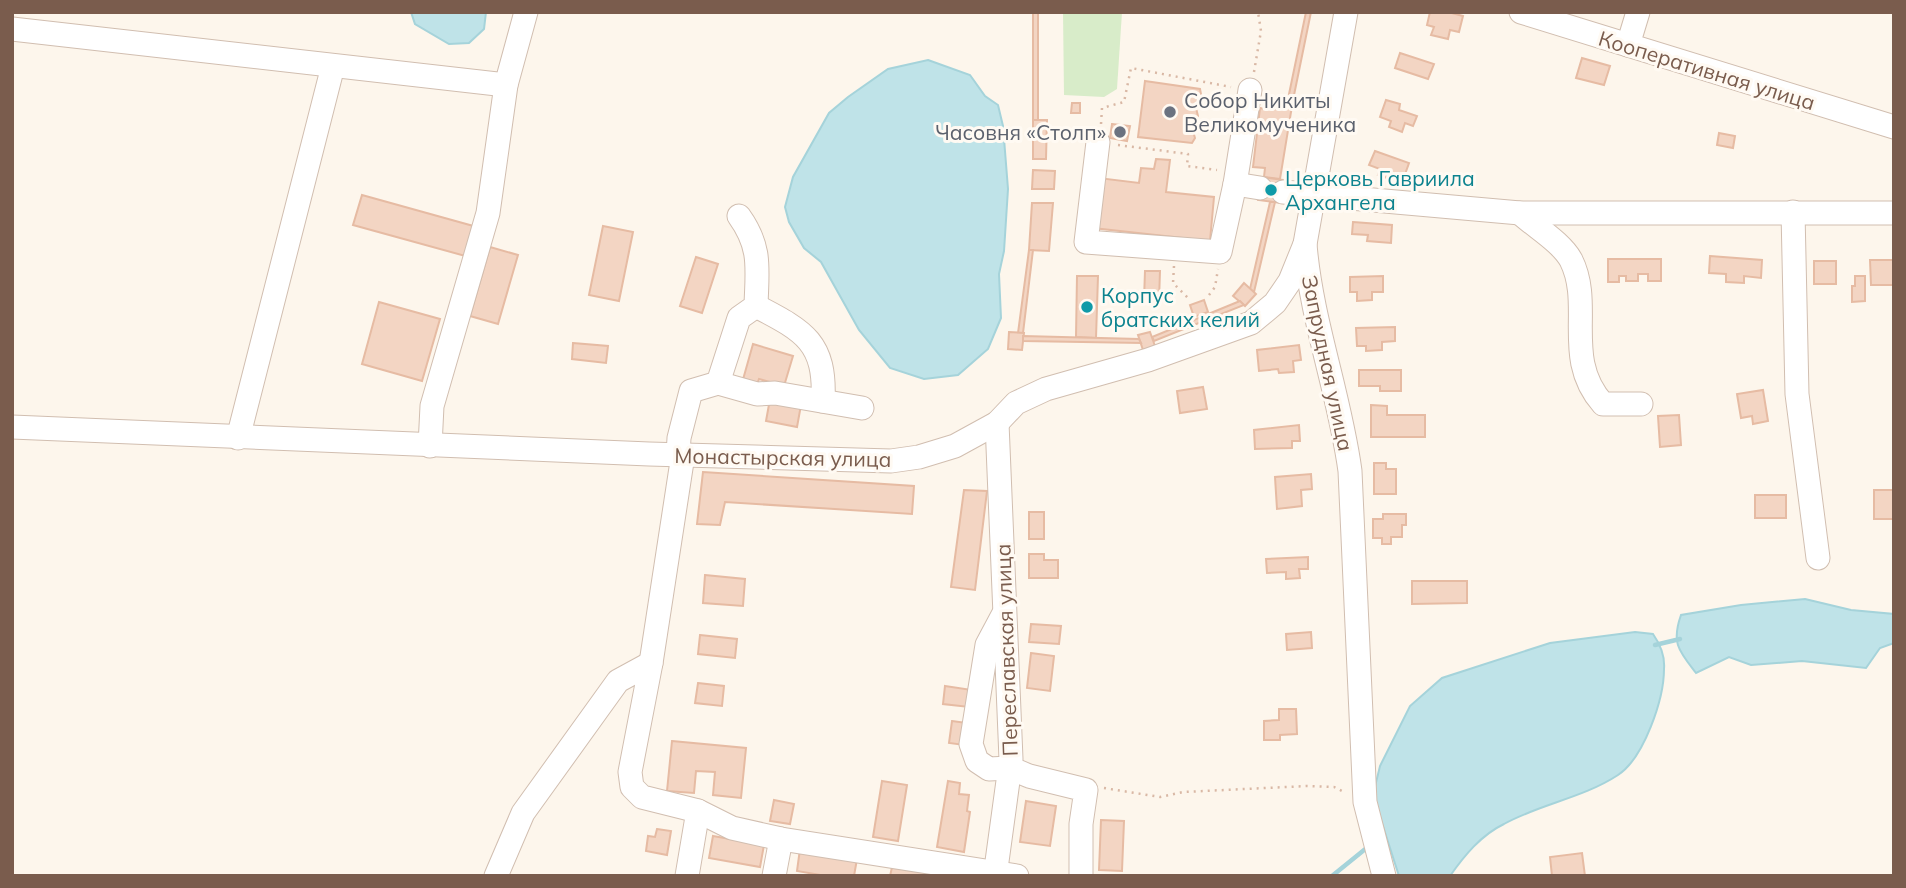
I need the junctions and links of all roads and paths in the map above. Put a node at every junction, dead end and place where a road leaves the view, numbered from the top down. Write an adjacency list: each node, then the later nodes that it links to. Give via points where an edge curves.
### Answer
1 (526, 12): 9 (street)
2 (1258, 12): 10 (path, via 1261,31)
3 (1346, 12): 16 (street, Запрудная улица)
4 (1521, 12): 7 (street, Кооперативная улица)
5 (1638, 12): 7 (street)
6 (12, 29): 8 (street)
7 (1628, 45): 11 (street, Кооперативная улица)
8 (333, 66): 9 (street); 33 (street)
9 (506, 85): 34 (street, via 488,213 432,405)
10 (1250, 90): 12 (path, via 1131,68 1124,102 1102,108); 13 (street)
11 (1894, 127)
12 (1098, 142): 13 (path, via 1188,154 1187,166); 22 (street, via 1086,242)
13 (1236, 178): 14 (street); 23 (street)
14 (1259, 188)
15 (1283, 192): 16 (street)
16 (1314, 195): 17 (street); 21 (street, Запрудная улица)
17 (1520, 212): 18 (street); 29 (street, via 1569,257 1576,272 1580,346 1592,392 1603,404)
18 (1793, 212): 19 (street); 36 (street, via 1797,394)
19 (1894, 213)
20 (738, 216): 26 (street, via 750,231 757,252)
21 (1305, 244): 31 (street, Монастырская улица, via 1275,303 1251,323 1149,360 1046,389 1016,403); 41 (street, Запрудная улица, via 1350,471)
22 (1175, 248): 23 (street); 25 (path, via 1173,283)
23 (1220, 252): 24 (path, via 1215,287)
24 (1209, 295)
25 (1189, 299)
26 (756, 306): 27 (street, via 739,318); 28 (street, via 785,321 820,356)
27 (718, 383): 28 (street, via 757,394); 35 (street, via 691,391 678,438)
28 (823, 401): 30 (street)
29 (1641, 404)
30 (862, 408)
31 (997, 423): 35 (street, Монастырская улица, via 956,446 891,461); 37 (street, Переславская улица)
32 (12, 426): 33 (street, Монастырская улица)
33 (238, 438): 34 (street, Монастырская улица)
34 (430, 446): 35 (street, Монастырская улица)
35 (680, 455): 38 (street)
36 (1818, 558)
37 (1005, 612): 39 (street, Переславская улица); 39 (street, via 987,645 971,744 977,761 989,769)
38 (651, 663): 42 (street, via 630,772 632,787 642,797); 45 (street, via 618,681 523,813)
39 (1010, 768): 40 (street); 44 (street, Переславская улица)
40 (1086, 790): 41 (path, via 1109,788 1160,797 1307,786 1334,788); 48 (street)
41 (1365, 802): 49 (street, Запрудная улица)
42 (698, 811): 43 (street, via 733,828); 46 (street)
43 (781, 839): 44 (street); 47 (street)
44 (1003, 874)
45 (496, 876)
46 (687, 876)
47 (774, 876)
48 (1081, 876)
49 (1384, 876)

